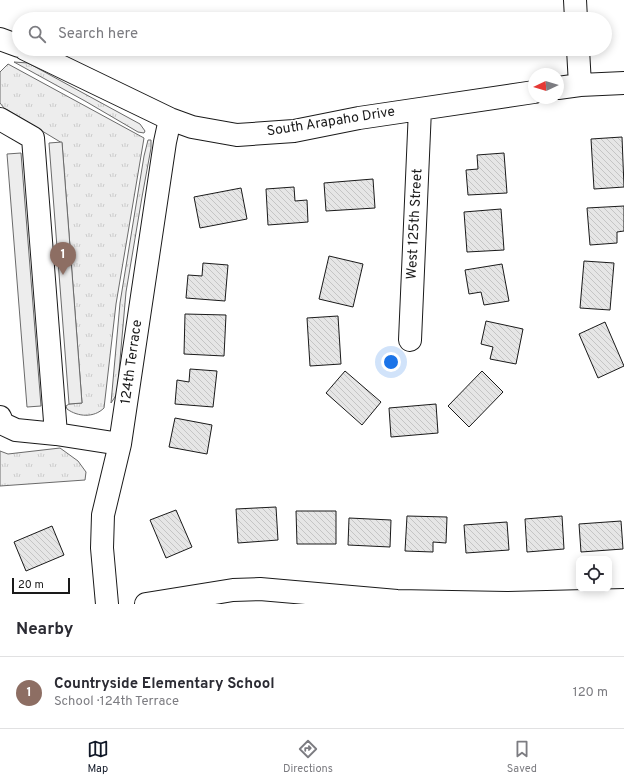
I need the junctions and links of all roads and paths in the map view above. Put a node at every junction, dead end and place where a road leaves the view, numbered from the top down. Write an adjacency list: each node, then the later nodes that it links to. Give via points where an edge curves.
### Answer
1 (575, 0): 2 (street)
2 (576, 12)
3 (0, 39): 4 (street)
4 (12, 43)
5 (39, 56): 13 (street, South Arapaho Drive)
6 (578, 56): 8 (street)
7 (624, 83): 8 (street)
8 (580, 85): 9 (street)
9 (564, 87)
10 (528, 93): 11 (street, South Arapaho Drive)
11 (420, 109): 13 (street, South Arapaho Drive, via 294,131 237,135 192,127); 14 (street, West 125th Street)
12 (0, 119): 16 (street, via 33,138)
13 (170, 120): 17 (street, 124th Terrace)
14 (410, 340)
15 (0, 417): 16 (street, via 3,424 16,430)
16 (56, 434): 17 (street)
17 (120, 444): 20 (street, 124th Terrace, via 103,515 102,548)
18 (624, 600): 19 (street)
19 (397, 603): 21 (street, via 260,589 226,591)
20 (107, 604)
21 (146, 604)

